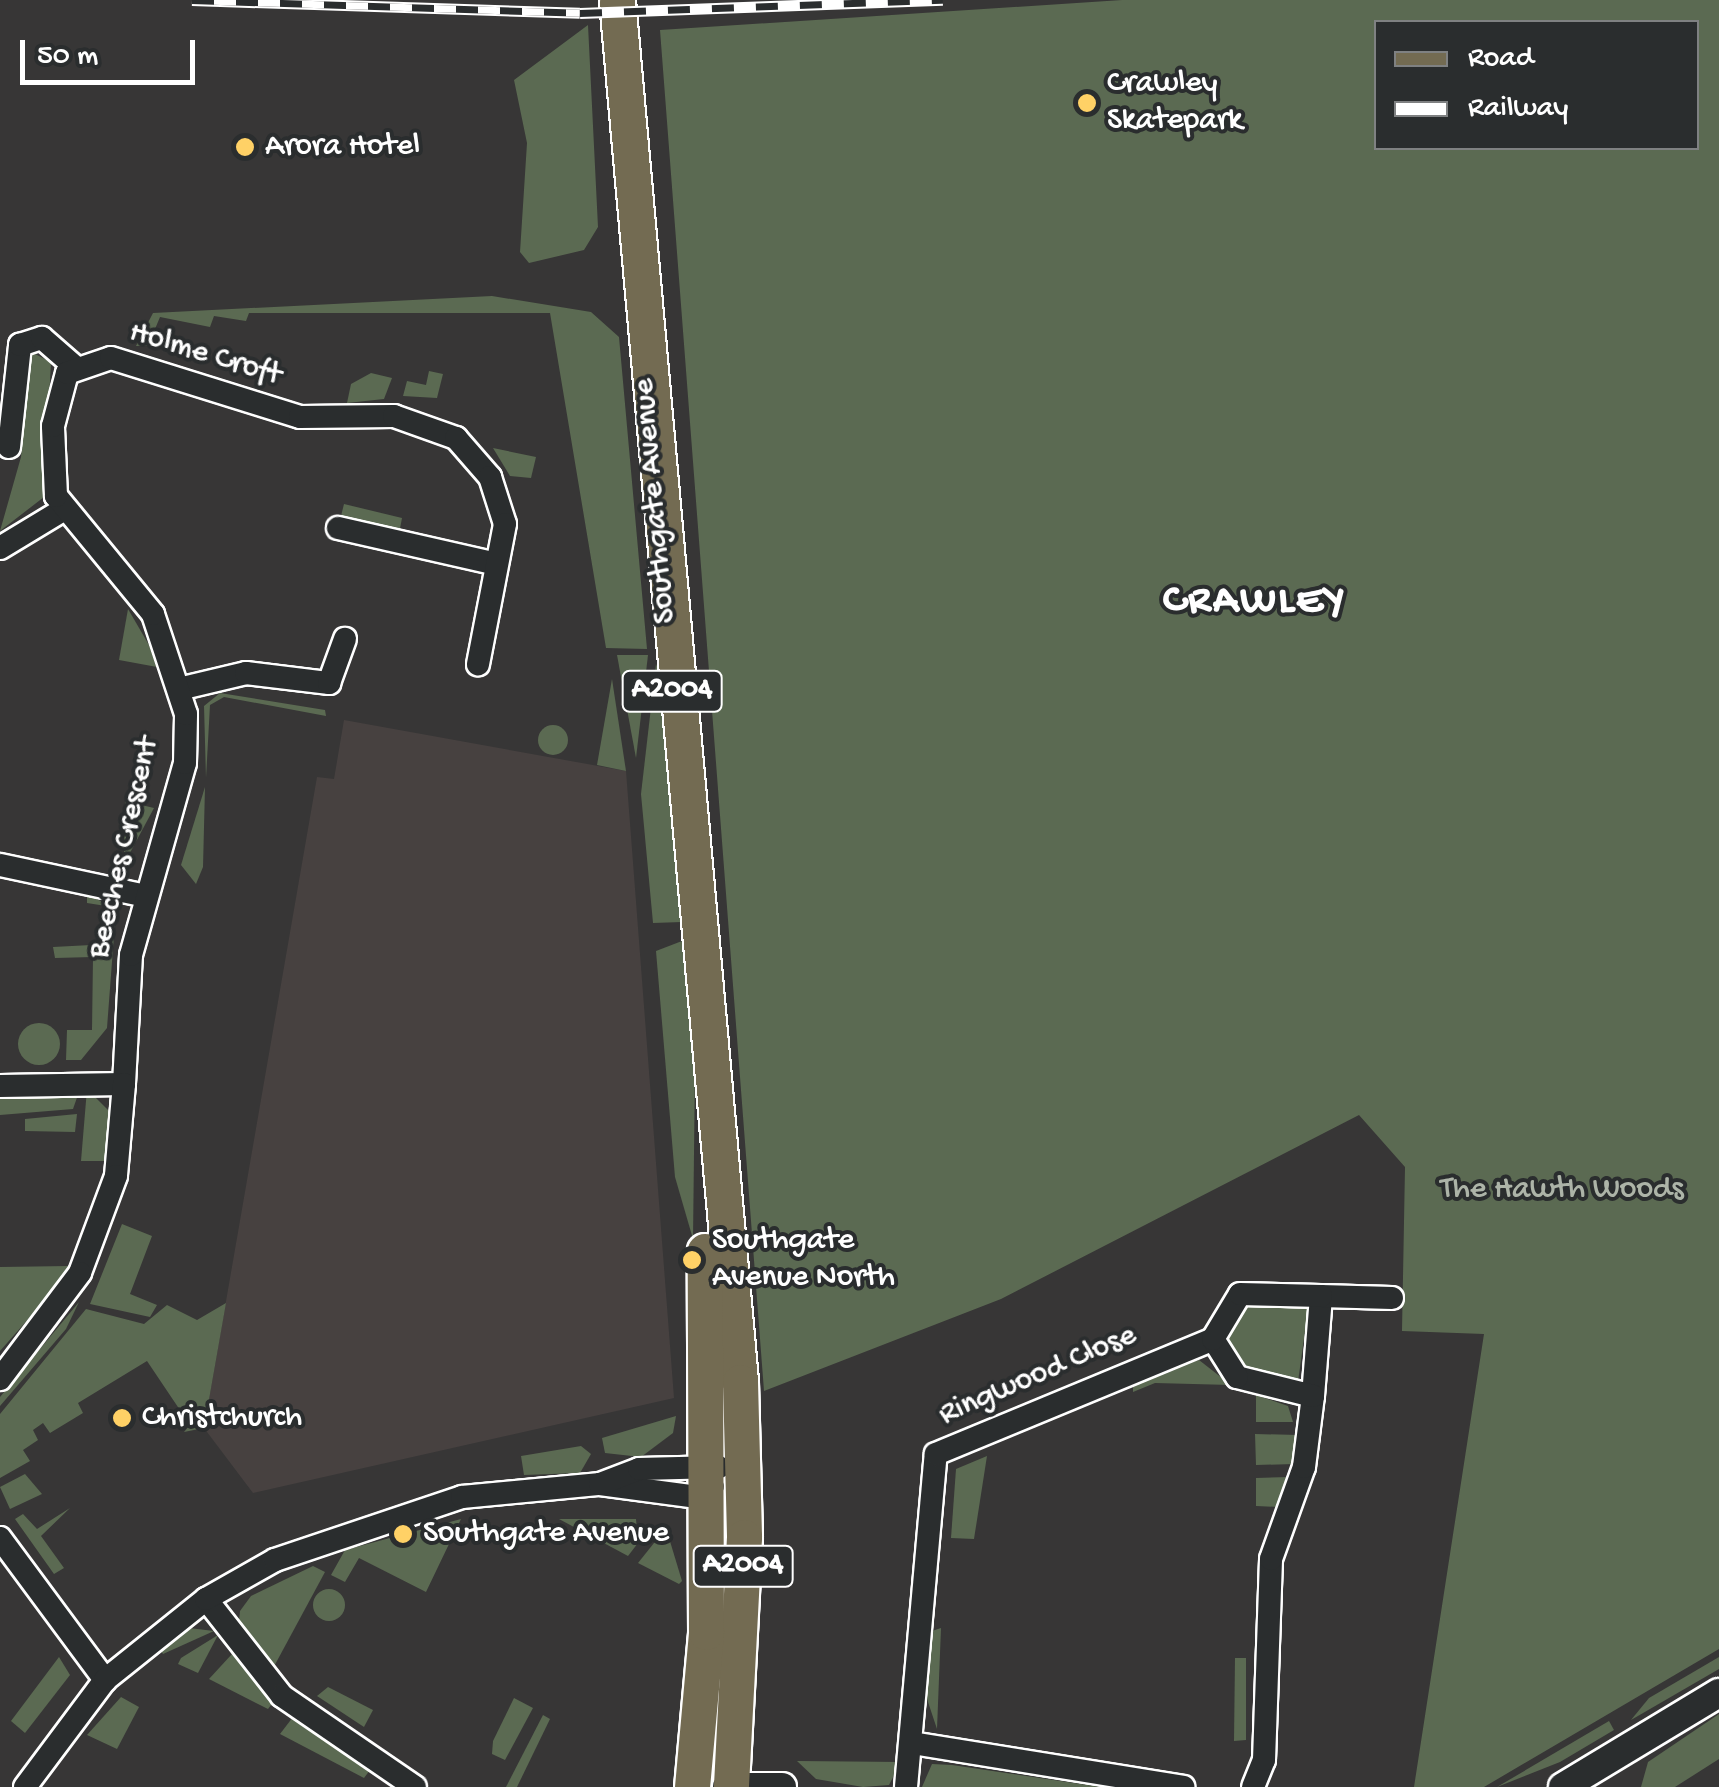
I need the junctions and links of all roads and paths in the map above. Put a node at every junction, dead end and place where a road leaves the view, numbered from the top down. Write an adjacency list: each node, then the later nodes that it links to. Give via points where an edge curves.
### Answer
1 (617, 0): 15 (main road, Southgate Avenue / A2004)
2 (74, 366): 3 (street, via 42,338 20,345); 4 (street, via 53,426); 7 (street, Holme Croft, via 111,358 300,417 394,416 443,429 497,490 505,524)
3 (9, 447)
4 (62, 511): 6 (street); 10 (street, via 144,599)
5 (338, 528): 7 (street)
6 (0, 548)
7 (496, 564): 9 (street, Holme Croft)
8 (345, 639): 10 (street, via 329,683 246,673)
9 (478, 664)
10 (183, 688): 12 (street, Beeches Crescent, via 185,764)
11 (0, 864): 12 (street)
12 (146, 896): 13 (street, Beeches Crescent, via 129,975)
13 (124, 1084): 14 (street); 19 (street, Beeches Crescent, via 116,1176 80,1273)
14 (0, 1086)
15 (716, 1181): 21 (main road, Southgate Avenue / A2004, via 706,1236); 21 (main road, Southgate Avenue / A2004, via 732,1351)
16 (1321, 1296): 17 (street); 18 (street, via 1240,1294); 20 (street)
17 (1392, 1298)
18 (1213, 1340): 20 (street, via 1237,1377); 26 (street, Ringwood Close, via 936,1454)
19 (0, 1379)
20 (1313, 1396): 34 (street, via 1304,1468 1271,1558 1264,1760)
21 (719, 1474): 23 (street, via 408,1510 275,1560); 28 (main road, Southgate Avenue / A2004); 28 (main road, Southgate Avenue / A2004)
22 (0, 1538): 24 (street)
23 (206, 1598): 24 (street); 30 (street, via 282,1696)
24 (105, 1680): 29 (street)
25 (1719, 1694): 27 (street)
26 (912, 1743): 32 (street, Ringwood Close); 33 (street)
27 (1600, 1779): 35 (street)
28 (714, 1781): 31 (street)
29 (25, 1787)
30 (416, 1787)
31 (782, 1787)
32 (906, 1787)
33 (1183, 1787)
34 (1253, 1787)
35 (1563, 1787)

